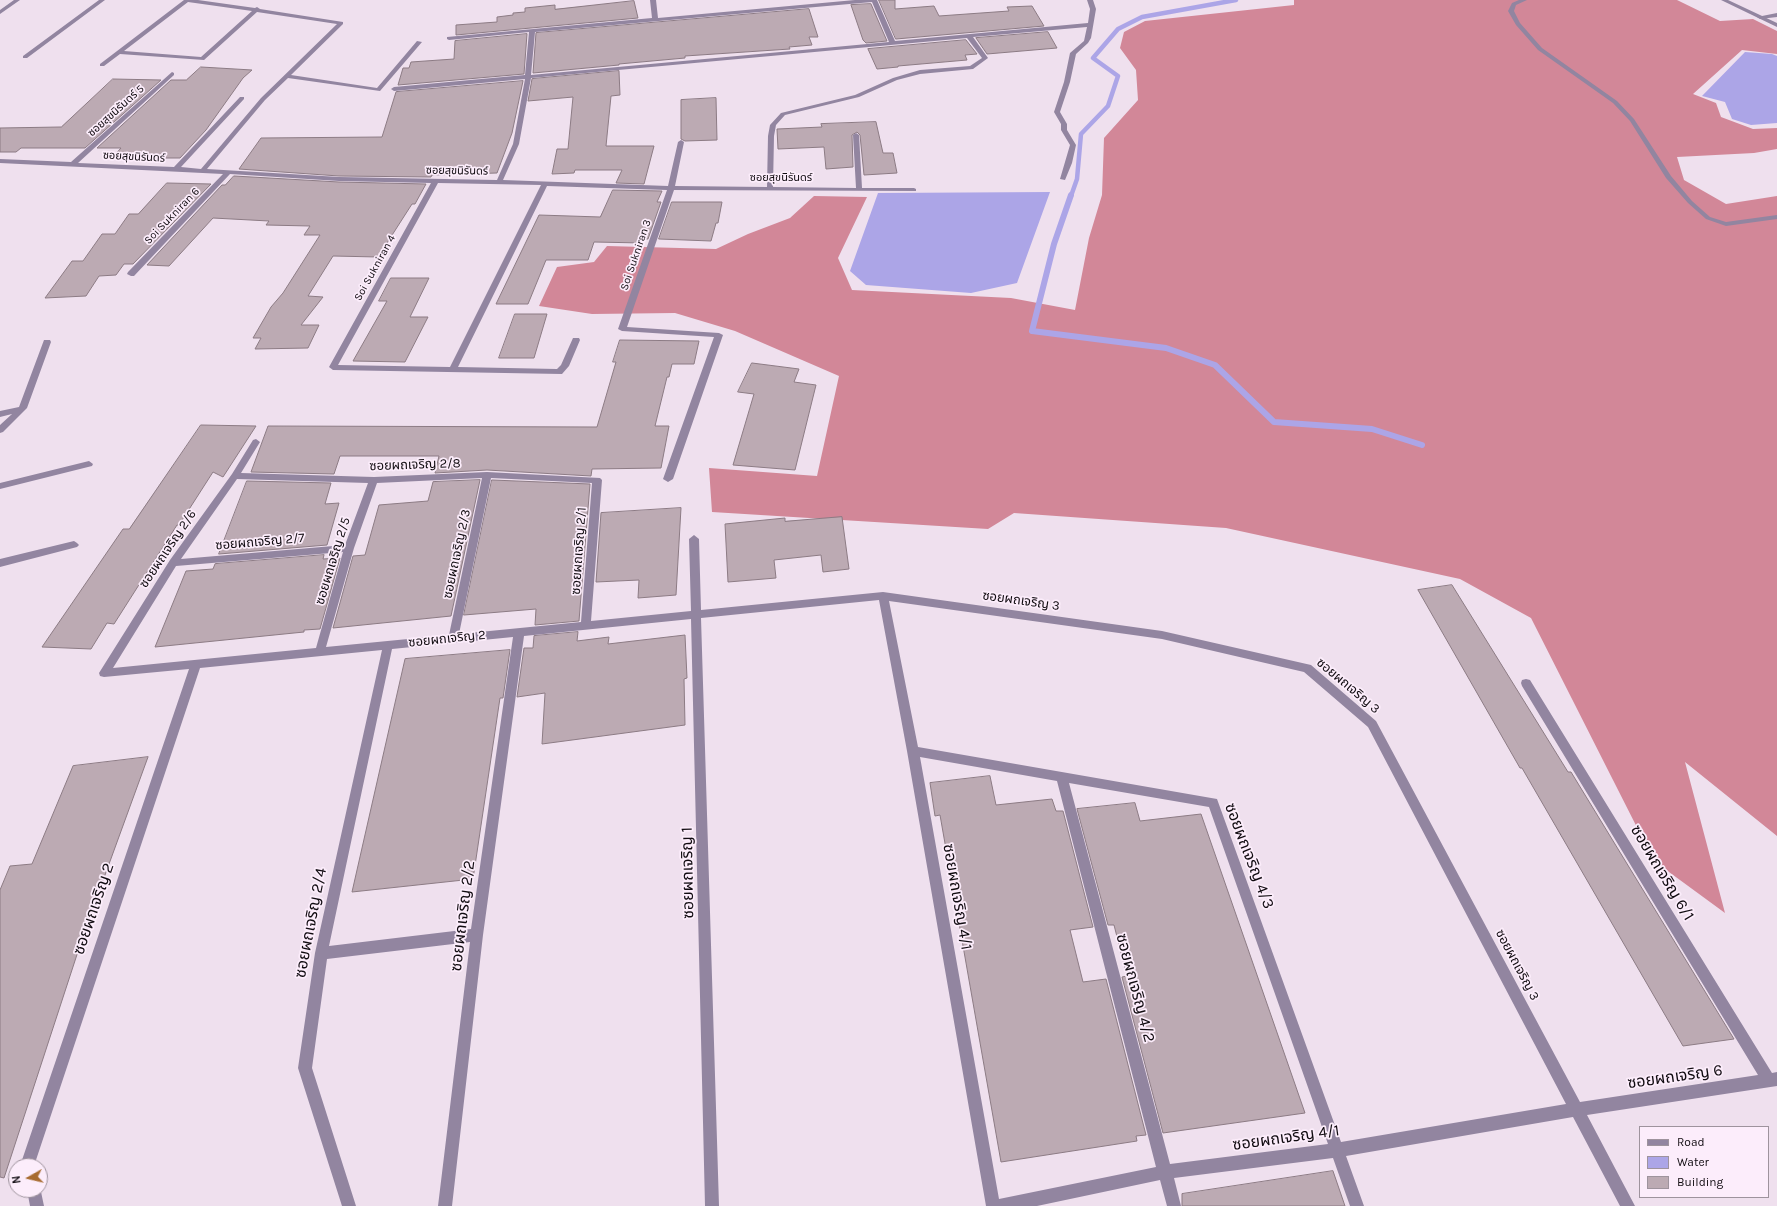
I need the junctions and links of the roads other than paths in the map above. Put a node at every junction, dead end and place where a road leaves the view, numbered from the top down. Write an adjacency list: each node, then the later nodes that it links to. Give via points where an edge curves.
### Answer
1 (17, 0): 10 (street)
2 (102, 0): 22 (street)
3 (188, 0): 9 (street); 21 (street)
4 (653, 0): 13 (street)
5 (873, 0): 13 (street); 20 (street)
6 (1090, 0): 14 (street, via 1093,9)
7 (1524, 0): 44 (street, via 1514,4 1511,11 1518,24 1540,49 1615,102 1632,120 1668,177 1708,218 1726,224)
8 (1724, 0): 12 (street)
9 (257, 9): 21 (street, via 202,59); 25 (street, via 341,23)
10 (0, 12)
11 (1777, 15): 12 (street)
12 (1760, 17): 15 (street)
13 (655, 19): 16 (street)
14 (1089, 25): 17 (street); 36 (street, via 1086,42 1073,53 1057,112 1073,145)
15 (1777, 25)
16 (532, 31): 18 (street); 26 (street)
17 (968, 35): 20 (street); 41 (street, via 985,58 971,68 920,72 895,79 857,96 783,114 773,125 771,136)
18 (449, 38)
19 (419, 42): 25 (street, via 378,90)
20 (893, 44): 26 (street)
21 (119, 52): 23 (street)
22 (25, 57)
23 (102, 65)
24 (172, 74): 32 (street, ซอยสุขนิรันดร์ 5)
25 (287, 76): 34 (street)
26 (528, 78): 27 (street); 38 (street, via 516,144)
27 (394, 89)
28 (242, 98): 33 (street)
29 (856, 135): 42 (street)
30 (681, 142): 40 (street, Soi Sukniran 3)
31 (0, 161): 32 (street, ซอยสุขนิรันดร์)
32 (73, 164): 33 (street, ซอยสุขนิรันดร์)
33 (176, 169): 34 (street, ซอยสุขนิรันดร์)
34 (202, 171): 35 (street, ซอยสุขนิรันดร์)
35 (228, 173): 37 (street, ซอยสุขนิรันดร์, via 339,179); 45 (street, Soi Sukniran 6)
36 (1063, 179)
37 (436, 180): 38 (street, ซอยสุขนิรันดร์); 48 (street, Soi Sukniran 4, via 333,367)
38 (499, 182): 39 (street, ซอยสุขนิรันดร์)
39 (545, 184): 40 (street, ซอยสุขนิรันดร์); 48 (street)
40 (671, 188): 41 (street, ซอยสุขนิรันดร์); 56 (street, Soi Sukniran 3, via 622,329 719,335)
41 (770, 188): 42 (street, ซอยสุขนิรันดร์)
42 (859, 189): 43 (street, ซอยสุขนิรันดร์)
43 (914, 190)
44 (1777, 217)
45 (131, 274)
46 (576, 340): 48 (street, via 565,366 559,372)
47 (47, 342): 49 (street)
48 (453, 369)
49 (23, 408): 50 (street); 51 (street)
50 (0, 414)
51 (0, 430)
52 (256, 442): 55 (street, ซอยผถเจริญ 2/6)
53 (88, 464): 59 (street)
54 (486, 475): 57 (street, ซอยผถเจริญ 2/8); 58 (street, ซอยผถเจริญ 2/8); 69 (street, ซอยผถเจริญ 2/3)
55 (235, 476): 57 (street, ซอยผถเจริญ 2/8); 63 (street, ซอยผถเจริญ 2/6)
56 (668, 479)
57 (374, 480): 62 (street, ซอยผถเจริญ 2/5)
58 (597, 480): 67 (street, ซอยผถเจริญ 2/1)
59 (0, 486)
60 (694, 539): 66 (street, ซอยผถเจริญ 1)
61 (74, 545): 64 (street)
62 (349, 548): 63 (street, ซอยผถเจริญ 2/7); 71 (street, ซอยผถเจริญ 2/5)
63 (173, 563): 73 (street, ซอยผถเจริญ 2/6)
64 (0, 564)
65 (883, 596): 66 (street, ซอยผถเจริญ 3); 75 (street, ซอยผถเจริญ 4/1); 80 (street, ซอยผถเจริญ 3, via 1162,635 1307,668 1372,724)
66 (697, 614): 67 (street, ซอยผถเจริญ 2); 86 (street, ซอยผถเจริญ 1)
67 (586, 625): 68 (street, ซอยผถเจริญ 2)
68 (519, 632): 69 (street, ซอยผถเจริญ 2); 77 (street, ซอยผถเจริญ 2/2)
69 (453, 638): 70 (street, ซอยผถเจริญ 2)
70 (388, 645): 71 (street, ซอยผถเจริญ 2); 78 (street, ซอยผถเจริญ 2/4)
71 (320, 651): 72 (street, ซอยผถเจริญ 2)
72 (196, 664): 73 (street, ซอยผถเจริญ 2); 82 (street, ซอยผถเจริญ 2)
73 (104, 673)
74 (1526, 683): 79 (street, ซอยผถเจริญ 6/1)
75 (912, 751): 76 (street, ซอยผถเจริญ 4/3); 87 (street, ซอยผถเจริญ 4/1)
76 (1062, 778): 81 (street, ซอยผถเจริญ 4/3, via 1213,803); 83 (street, ซอยผถเจริญ 4/2)
77 (477, 935): 78 (street); 85 (street, ซอยผถเจริญ 2/2)
78 (321, 953): 84 (street, ซอยผถเจริญ 2/4, via 305,1068)
79 (1773, 1080): 80 (street, ซอยผถเจริญ 6)
80 (1577, 1109): 81 (street, ซอยผถเจริญ 4/1); 91 (street, ซอยผถเจริญ 3)
81 (1336, 1150): 83 (street, ซอยผถเจริญ 4/1); 90 (street, ซอยผถเจริญ 4/3)
82 (30, 1158)
83 (1165, 1172): 88 (street, ซอยผถเจริญ 4/1); 89 (street, ซอยผถเจริญ 4/2)
84 (349, 1206)
85 (445, 1206)
86 (712, 1206)
87 (993, 1206)
88 (1001, 1206)
89 (1174, 1206)
90 (1357, 1206)
91 (1628, 1206)

